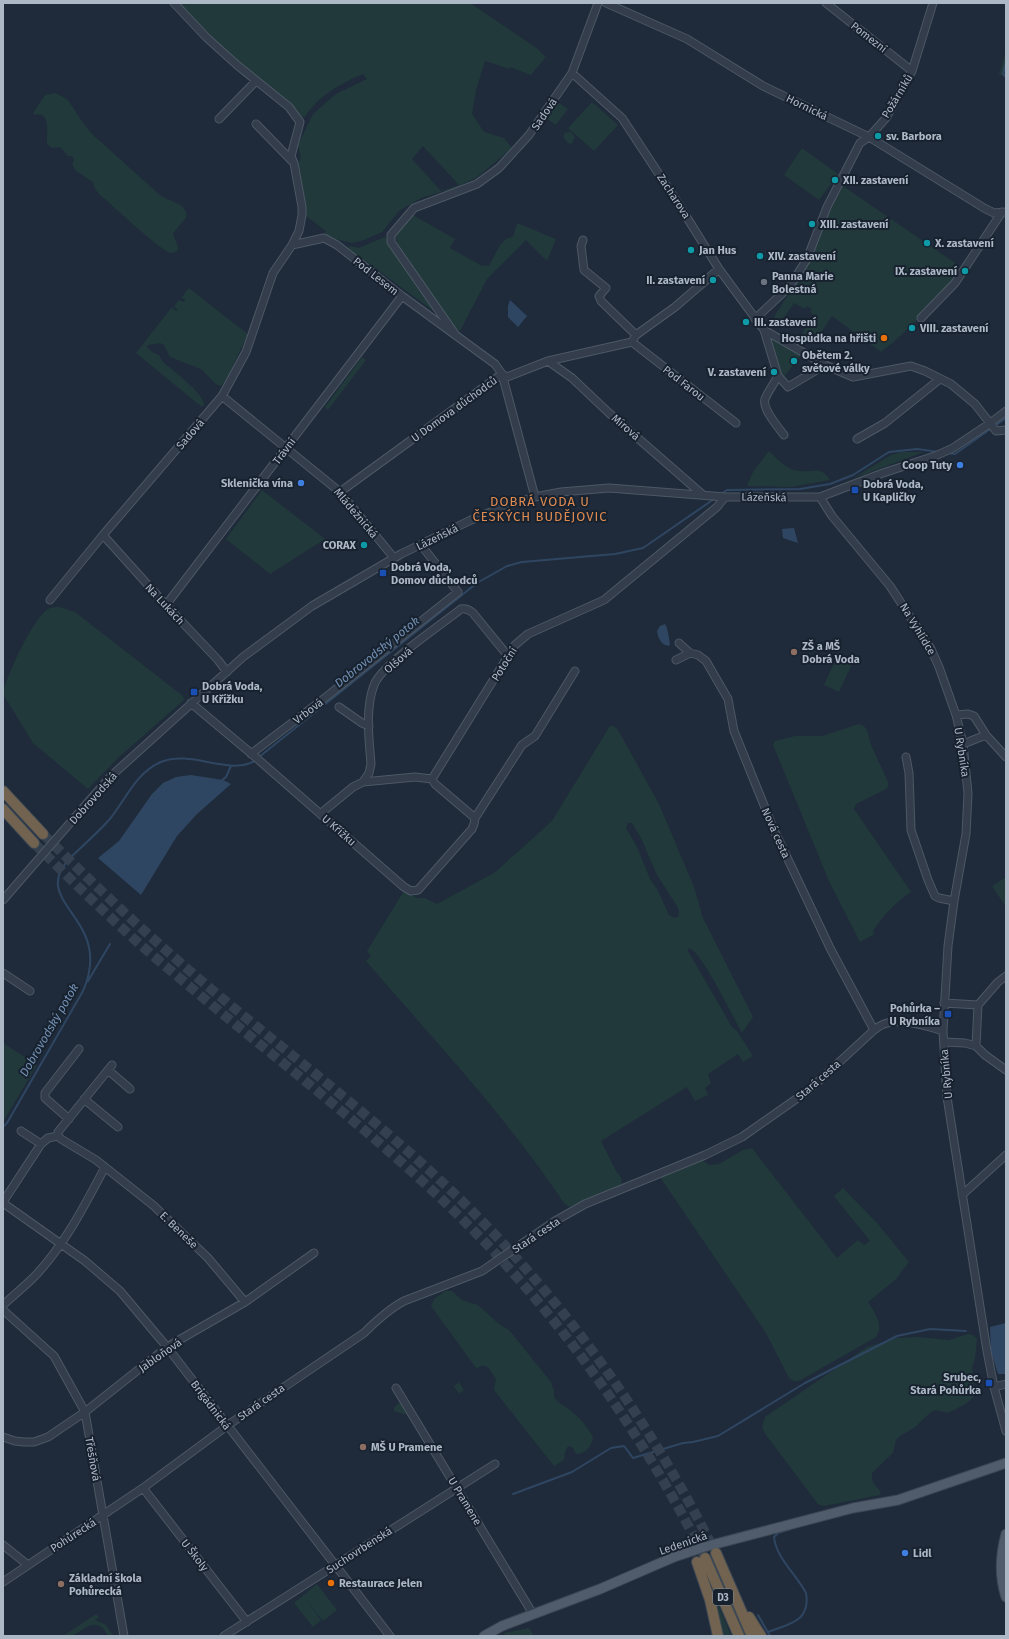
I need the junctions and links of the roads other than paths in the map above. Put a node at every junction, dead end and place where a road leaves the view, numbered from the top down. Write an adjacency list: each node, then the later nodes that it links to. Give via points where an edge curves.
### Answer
1 (174, 3): 8 (street, via 207,38)
2 (598, 3): 7 (street, Sadová)
3 (606, 3): 11 (street, Hornická, via 687,39 763,86)
4 (826, 3): 6 (street, Pomezní)
5 (933, 3): 6 (street, Požárníků)
6 (912, 71): 11 (street, Požárníků, via 886,118)
7 (572, 73): 16 (street, Sadová, via 530,135 506,161 477,184 414,208 391,235); 17 (street, Zacharova, via 622,118)
8 (256, 81): 9 (street); 12 (street, Sadová, via 289,107 300,122 291,156)
9 (219, 119)
10 (256, 124): 12 (street)
11 (869, 137): 13 (street, Hornická, via 984,208 994,213); 20 (street, Požárníků, via 860,143 827,207 807,259 790,286)
12 (294, 163): 15 (street, Sadová, via 302,215 299,231)
13 (1004, 212): 19 (street, via 955,283)
14 (583, 240): 23 (street, via 581,246 584,270 606,288 599,296 600,301)
15 (292, 245): 18 (street, Pod Lesem, via 324,238); 30 (street, Sadová, via 273,273 246,352)
16 (398, 251): 22 (street, Pod Lesem)
17 (719, 269): 20 (street, Zacharova); 23 (street, via 675,307)
18 (402, 296): 22 (street, Pod Lesem); 37 (street, Trávní)
19 (921, 318)
20 (755, 319): 21 (street, Zacharova)
21 (764, 330): 26 (street, Zacharova); 28 (street, Zacharova)
22 (455, 334): 27 (street, Pod Lesem, via 495,364)
23 (636, 335): 24 (street)
24 (632, 342): 25 (street, U Domova důchodců); 32 (street, Pod Farou)
25 (548, 361): 27 (street, U Domova důchodců, via 508,377); 39 (street, Mírová, via 572,378)
26 (825, 365): 28 (street, via 788,387); 29 (street, Zacharova, via 853,377 911,366)
27 (502, 374): 38 (street, U Domova důchodců); 40 (street, Pod Lesem)
28 (778, 376): 35 (street, via 764,400 771,418)
29 (940, 379): 33 (street, Zacharova, via 951,384 975,404); 36 (street, via 885,423)
30 (222, 396): 37 (street, Mládežnická); 43 (street, Sadová)
31 (1006, 411): 33 (street)
32 (736, 423)
33 (992, 427): 34 (street); 42 (street, Lázeňská, via 935,456)
34 (1006, 430)
35 (784, 435)
36 (857, 439)
37 (286, 449): 38 (street, Mládežnická); 47 (street, Trávní)
38 (340, 492): 45 (street, Mládežnická)
39 (703, 495): 40 (street, Lázeňská, via 609,488); 41 (street, Lázeňská)
40 (535, 497): 44 (street, Lázeňská, via 478,517)
41 (725, 497): 42 (street, Lázeňská); 50 (street, Potoční, via 717,507 604,600 528,634 515,645)
42 (820, 497): 56 (street, Na Vyhlídce, via 832,516 890,586 931,649)
43 (103, 535): 46 (street, Sadová); 47 (street, Na Lukách)
44 (421, 545): 45 (street, Lázeňská); 60 (street, Vrbová, via 458,592)
45 (394, 558): 53 (street, Lázeňská, via 312,606 243,657)
46 (50, 600)
47 (166, 605): 53 (street, Na Lukách)
48 (679, 643): 49 (street, Nová cesta)
49 (690, 653): 51 (street); 78 (street, Nová cesta, via 706,661 728,699 734,732 774,830)
50 (508, 656): 57 (street, Olšová, via 473,613 461,609 386,667 374,684 369,704); 63 (street, Potoční)
51 (676, 660)
52 (575, 671): 68 (street, U Křížku, via 535,736 522,745)
53 (227, 672): 54 (street, Lázeňská)
54 (191, 703): 60 (street, U Křížku); 71 (street, Dobrovodská, via 110,777)
55 (339, 707): 57 (street)
56 (956, 715): 58 (street, via 974,716); 59 (street, U Rybníka)
57 (369, 726): 64 (street, Olšová, via 371,764 370,773)
58 (986, 735): 59 (street); 62 (street)
59 (963, 744): 72 (street, U Rybníka, via 968,793 966,834)
60 (252, 754): 67 (street, U Křížku)
61 (906, 757): 72 (street, via 911,830 935,896)
62 (1006, 757)
63 (432, 779): 64 (street, via 415,777); 68 (street)
64 (363, 782): 67 (street)
65 (3, 791): 69 (highway)
66 (3, 809): 70 (highway)
67 (320, 814): 68 (street, U Křížku, via 404,887 411,890 418,890 472,829)
68 (475, 818)
69 (43, 834)
70 (34, 843)
71 (3, 900)
72 (954, 901): 76 (street, U Rybníka)
73 (3, 973): 75 (street)
74 (1006, 976): 77 (street)
75 (30, 991)
76 (944, 1003): 77 (street); 79 (street, U Rybníka)
77 (978, 1005): 81 (street)
78 (874, 1030): 79 (street, Stará cesta, via 885,1023 895,1021); 105 (street, Stará cesta, via 808,1090 742,1137 705,1155 585,1204 555,1221 482,1271 395,1306 364,1332)
79 (943, 1030): 80 (street, U Rybníka)
80 (944, 1042): 81 (street, via 965,1042); 93 (street, U Rybníka, via 947,1097)
81 (976, 1046): 83 (street, via 985,1056)
82 (79, 1049): 86 (street, via 45,1093 45,1098)
83 (1006, 1070)
84 (130, 1089): 85 (street, via 110,1067)
85 (84, 1099): 86 (street); 87 (street)
86 (69, 1119): 89 (street, via 58,1132)
87 (118, 1127)
88 (21, 1131): 90 (street)
89 (58, 1136): 90 (street, via 48,1138); 92 (street, E. Beneše)
90 (41, 1144): 94 (street)
91 (1006, 1155): 93 (street)
92 (105, 1167): 95 (street, via 80,1216); 97 (street, E. Beneše, via 173,1223 208,1258)
93 (962, 1194): 102 (street, U Rybníka, via 986,1351)
94 (3, 1203): 95 (street, Brigádnická)
95 (61, 1244): 98 (street, via 35,1276); 100 (street, Brigádnická, via 120,1292)
96 (314, 1253): 97 (street, Jabloňová)
97 (245, 1302): 100 (street, Jabloňová)
98 (3, 1305)
99 (3, 1310): 104 (street, Třešňová, via 54,1356)
100 (167, 1347): 104 (street, Jabloňová); 105 (street, Brigádnická)
101 (1006, 1384): 102 (street)
102 (994, 1387): 106 (street, U Rybníka)
103 (396, 1388): 110 (street, U Pramene)
104 (85, 1412): 107 (street, Jabloňová, via 48,1437 39,1440 20,1442); 112 (street, Třešňová)
105 (227, 1426): 111 (street, Stará cesta); 117 (street, Brigádnická)
106 (1006, 1431)
107 (3, 1437)
108 (1006, 1463): 121 (main road, Ledenická, via 898,1500 853,1508 704,1547)
109 (495, 1464): 110 (street, Suchovrbenská)
110 (457, 1487): 117 (street, Suchovrbenská); 121 (street, U Pramene)
111 (143, 1488): 112 (street, Pohůrecká); 122 (street, U Školy)
112 (103, 1516): 116 (street, Pohůrecká); 123 (street, Třešňová)
113 (1006, 1534): 120 (main road, via 1001,1570)
114 (3, 1545): 116 (street)
115 (716, 1554): 119 (highway, D3)
116 (28, 1565): 118 (street, Pohůrecká)
117 (336, 1565): 122 (street, Suchovrbenská); 125 (street, Brigádnická)
118 (3, 1582)
119 (735, 1595): 129 (highway, D3); 130 (highway, D3)
120 (1006, 1598)
121 (533, 1614): 126 (main road, Ledenická)
122 (247, 1622): 124 (street, Suchovrbenská)
123 (124, 1636)
124 (224, 1636)
125 (390, 1636)
126 (484, 1636)
127 (718, 1636): 128 (highway, D3, via 701,1560)
128 (739, 1636)
129 (752, 1636)
130 (761, 1636)

